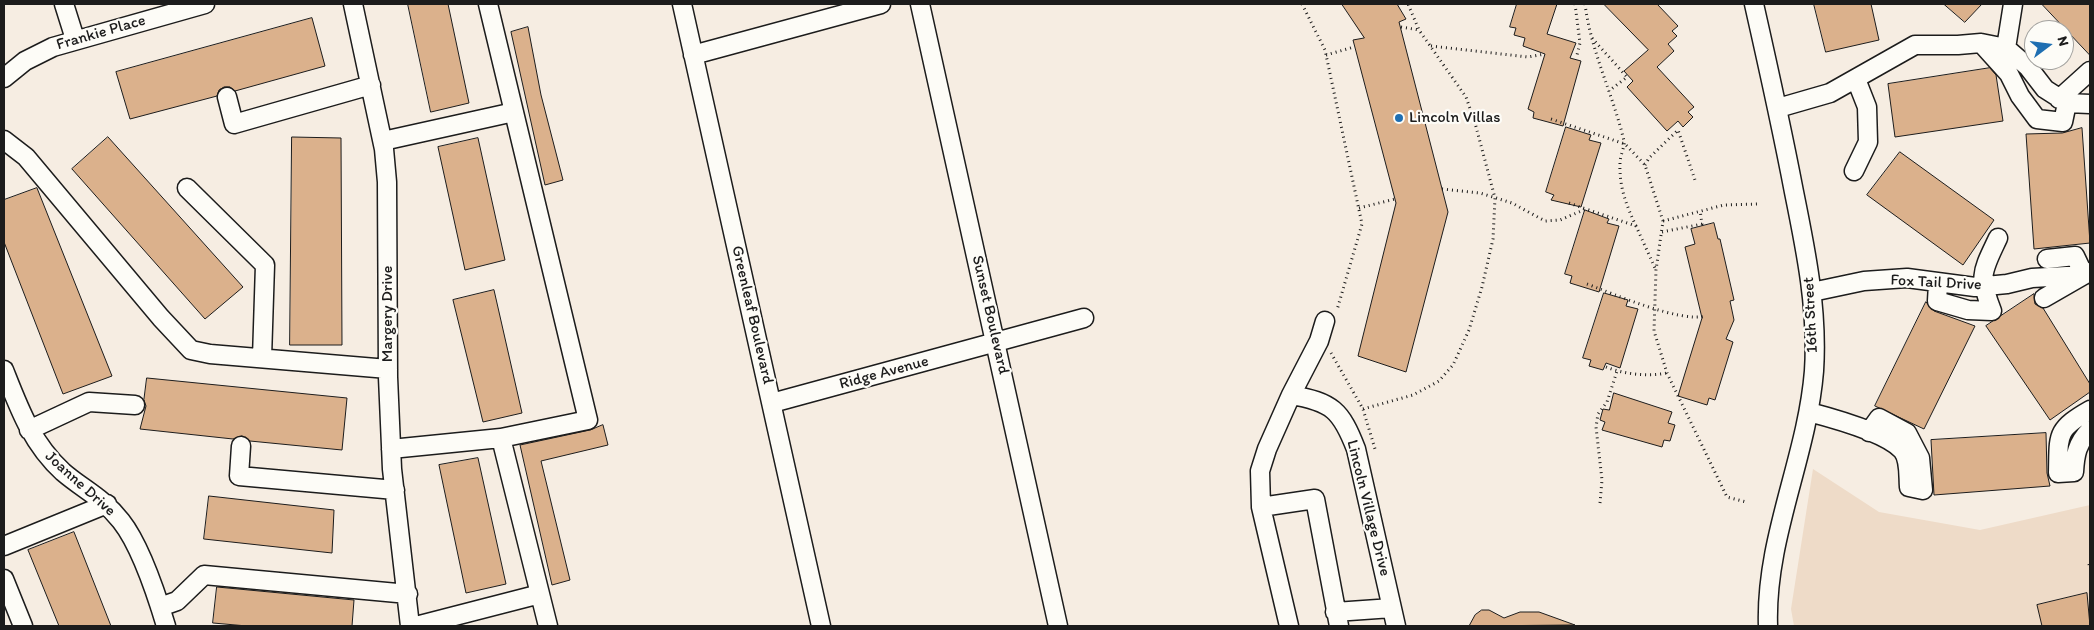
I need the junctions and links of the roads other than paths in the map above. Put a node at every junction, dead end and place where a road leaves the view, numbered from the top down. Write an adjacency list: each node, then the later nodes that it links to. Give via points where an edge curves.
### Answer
1 (64, 4): 10 (street)
2 (205, 4): 10 (street, Frankie Place)
3 (353, 4): 17 (street, Margery Drive)
4 (488, 4): 22 (street)
5 (682, 4): 13 (street, Greenleaf Boulevard)
6 (880, 4): 13 (street)
7 (920, 4): 36 (street, Sunset Boulevard)
8 (1754, 4): 21 (street, 16th Street)
9 (2013, 4): 12 (street)
10 (75, 39): 15 (street, Frankie Place, via 39,53)
11 (1981, 43): 12 (street); 16 (street, via 1915,45); 19 (street, via 2009,74 2037,119 2062,122)
12 (2006, 48): 19 (street, via 2028,67 2045,89)
13 (694, 55): 41 (street, Greenleaf Boulevard)
14 (2090, 71): 19 (street)
15 (4, 78)
16 (1856, 79): 21 (street, via 1830,93); 25 (street, via 1867,106 1868,142)
17 (372, 85): 18 (street, via 234,124); 24 (street, Margery Drive)
18 (227, 97)
19 (2063, 101): 20 (street)
20 (2090, 104)
21 (1778, 108): 32 (street, 16th Street)
22 (514, 112): 24 (street); 47 (street, via 588,420)
23 (4, 140): 37 (street, via 26,157 191,350)
24 (383, 141): 38 (street, Margery Drive, via 387,182)
25 (1854, 171)
26 (186, 188): 37 (street, via 265,266)
27 (1998, 238): 31 (street, via 1984,266)
28 (2047, 259): 29 (street, via 2075,256)
29 (2087, 273): 31 (street, Fox Tail Drive); 33 (street)
30 (1938, 283): 31 (street, Fox Tail Drive); 31 (street, via 1937,301 1968,310 1992,311); 32 (street, Fox Tail Drive, via 1907,278 1864,281)
31 (1982, 287)
32 (1812, 292): 44 (street, 16th Street, via 1815,327)
33 (2044, 298)
34 (1330, 317): 40 (street)
35 (1084, 318): 36 (street, Ridge Avenue)
36 (996, 342): 41 (street, Ridge Avenue); 67 (street, Sunset Boulevard)
37 (262, 358): 38 (street)
38 (388, 369): 49 (street, Margery Drive)
39 (4, 370): 45 (street, Joanne Drive)
40 (1291, 395): 53 (street, via 1260,471); 59 (street, Lincoln Village Drive, via 1317,400 1346,422 1356,449)
41 (772, 403): 66 (street, Greenleaf Boulevard)
42 (135, 405): 45 (street, via 89,402)
43 (2090, 410): 46 (street, via 2070,422 2059,436 2058,473 2074,472 2080,439)
44 (1809, 412): 50 (street, via 1846,422 1903,451 1908,465); 70 (street, 16th Street, via 1778,526 1770,570)
45 (29, 430): 52 (street, Joanne Drive, via 53,462)
46 (2090, 430)
47 (501, 438): 49 (street); 57 (street)
48 (241, 446): 51 (street, via 239,476)
49 (391, 449): 51 (street, Margery Drive)
50 (1909, 487)
51 (395, 490): 56 (street, Margery Drive)
52 (106, 504): 54 (street); 58 (street, Joanne Drive, via 135,543)
53 (1261, 507): 60 (street, via 1315,499); 68 (street)
54 (4, 546)
55 (4, 579): 61 (street)
56 (408, 594): 58 (street, via 204,575 177,601); 63 (street, Margery Drive)
57 (540, 594): 64 (street); 65 (street)
58 (160, 607): 62 (street, Joanne Drive)
59 (1392, 608): 60 (street); 69 (street, Lincoln Village Drive)
60 (1337, 619)
61 (23, 626)
62 (166, 626)
63 (410, 626)
64 (416, 626)
65 (548, 626)
66 (820, 626)
67 (1058, 626)
68 (1289, 626)
69 (1396, 626)
70 (1768, 626)

